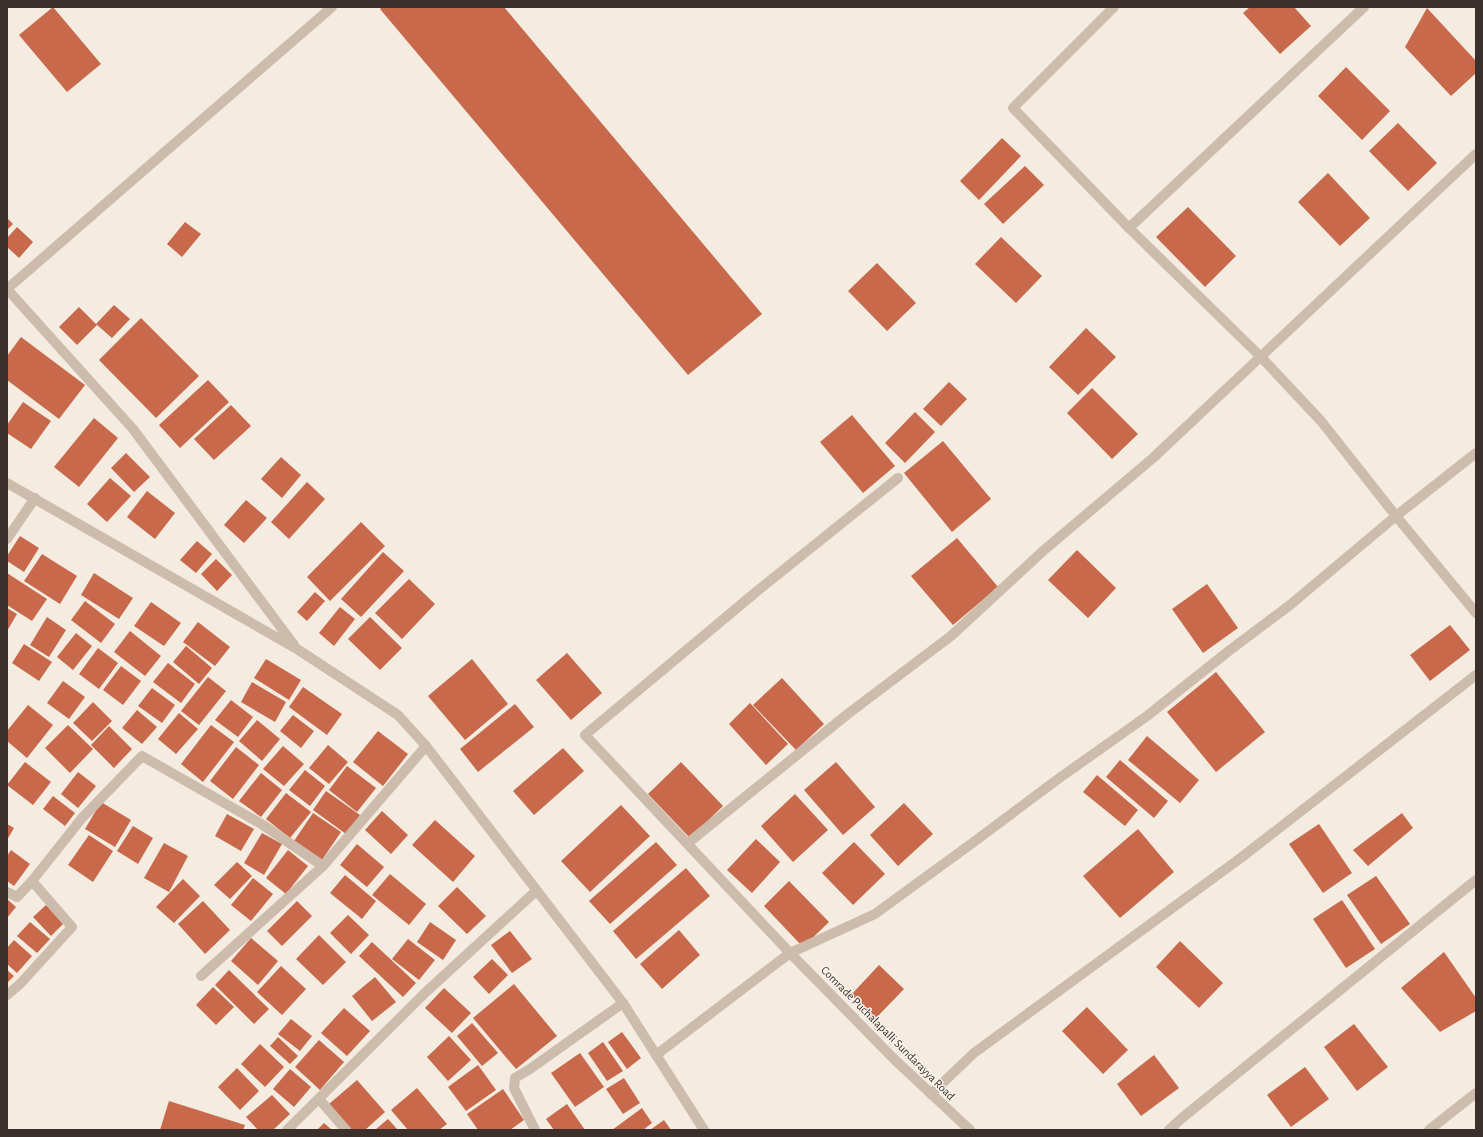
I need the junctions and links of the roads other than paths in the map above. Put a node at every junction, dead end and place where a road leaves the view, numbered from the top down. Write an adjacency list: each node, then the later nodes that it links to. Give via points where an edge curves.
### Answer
1 (332, 7): 6 (street)
2 (1114, 7): 5 (street, via 1013,108)
3 (1364, 7): 5 (street)
4 (1476, 154): 7 (street)
5 (1129, 228): 7 (street)
6 (7, 289): 15 (street, via 133,429)
7 (1261, 357): 12 (street, via 1321,421); 18 (street, via 1153,458 1043,552 952,636 849,713)
8 (1476, 453): 12 (street)
9 (898, 478): 18 (street, Comrade Puchalapalli Sundarayya Road, via 756,592 585,735)
10 (7, 483): 11 (street)
11 (35, 498): 13 (street); 15 (street)
12 (1396, 516): 14 (street); 24 (street, via 1290,605 1147,716 1058,778 875,914)
13 (7, 539)
14 (1476, 613)
15 (297, 649): 17 (street, via 398,715)
16 (1476, 674): 30 (street, via 1242,857 974,1053)
17 (426, 746): 19 (street); 22 (street)
18 (688, 843): 24 (street, Comrade Puchalapalli Sundarayya Road)
19 (323, 866): 20 (street, via 263,825 142,756 82,818); 25 (street)
20 (32, 880): 23 (street, via 17,897); 26 (street, via 72,928)
21 (1476, 880): 37 (street)
22 (536, 891): 27 (street); 31 (street, via 426,992)
23 (7, 892)
24 (790, 953): 28 (street); 30 (street, Comrade Puchalapalli Sundarayya Road)
25 (201, 976)
26 (7, 995)
27 (622, 1003): 28 (street); 32 (street, via 515,1078 514,1088)
28 (656, 1055): 35 (street)
29 (1476, 1093): 38 (street)
30 (931, 1094): 36 (street, Comrade Puchalapalli Sundarayya Road)
31 (319, 1098): 33 (street); 34 (street)
32 (530, 1128)
33 (287, 1130)
34 (346, 1130)
35 (704, 1130)
36 (970, 1130)
37 (1169, 1130)
38 (1429, 1130)

